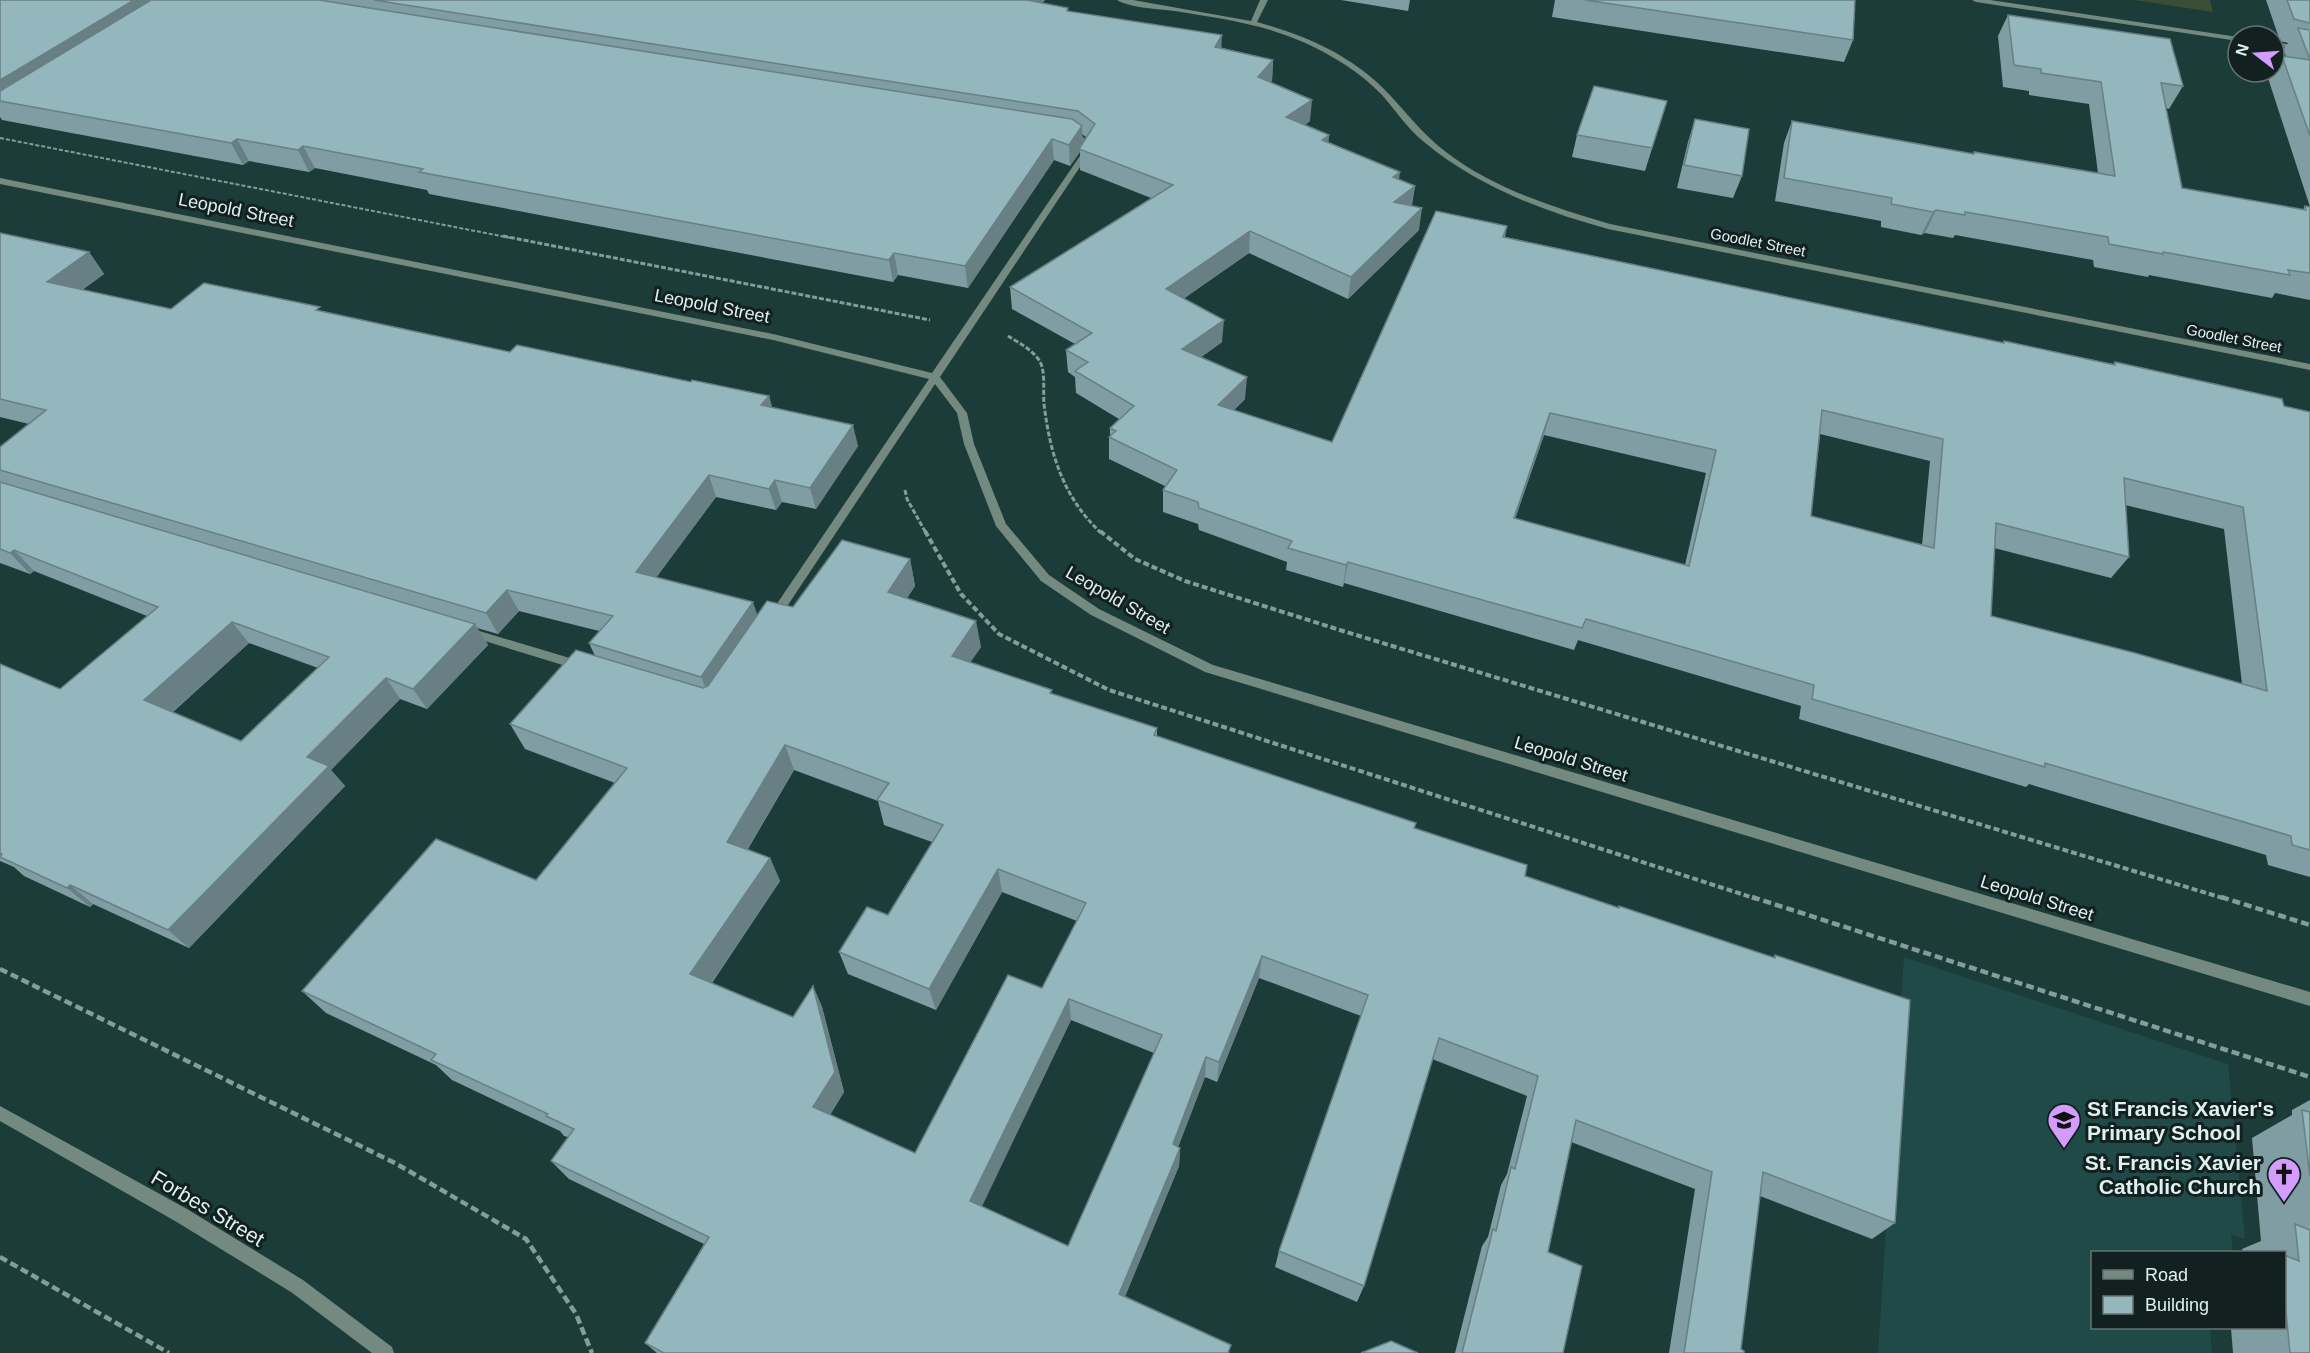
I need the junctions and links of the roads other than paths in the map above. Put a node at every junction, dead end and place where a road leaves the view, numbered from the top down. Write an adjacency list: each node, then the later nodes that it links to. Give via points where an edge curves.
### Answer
1 (1121, 0): 4 (street, Goodlet Street)
2 (1264, 0): 4 (street)
3 (1976, 0): 5 (street)
4 (1253, 23): 12 (street, Goodlet Street, via 1303,38 1329,51 1379,88 1443,154 1476,175 1557,211 1608,226)
5 (2226, 37)
6 (2286, 46): 7 (street)
7 (2310, 50)
8 (1064, 134): 13 (street, via 1076,136 1090,146)
9 (0, 181): 10 (street, Leopold Street)
10 (13, 183): 11 (street); 13 (street, Leopold Street, via 773,337)
11 (0, 192)
12 (2310, 367)
13 (935, 377): 15 (street); 17 (street, Leopold Street, via 962,413 969,444 1001,526 1045,578 1095,612 1209,669)
14 (454, 627): 16 (street)
15 (766, 629)
16 (590, 668)
17 (2310, 999)
18 (0, 1113): 19 (street, Forbes Street, via 287,1280)
19 (386, 1353)

